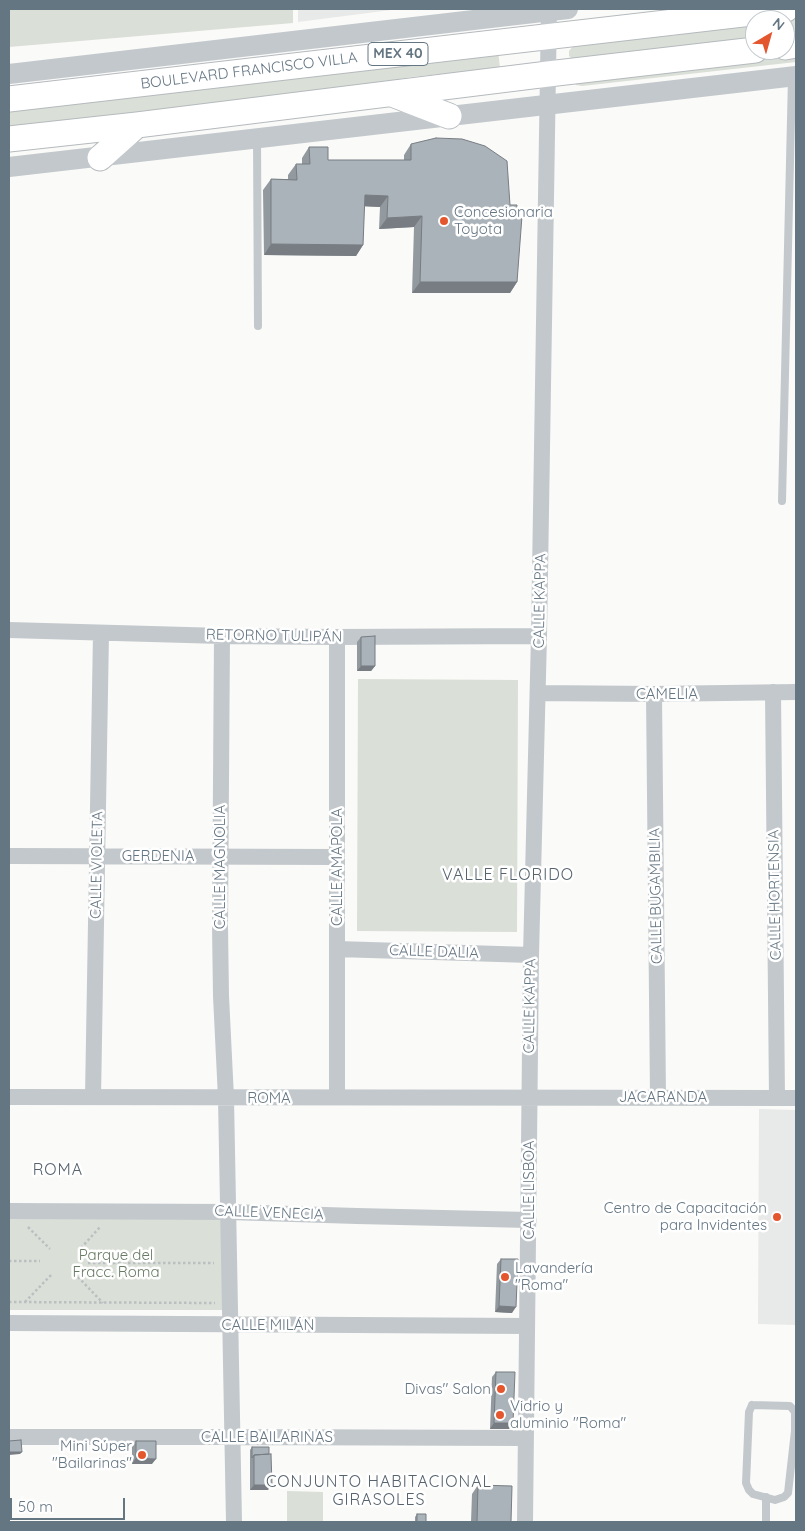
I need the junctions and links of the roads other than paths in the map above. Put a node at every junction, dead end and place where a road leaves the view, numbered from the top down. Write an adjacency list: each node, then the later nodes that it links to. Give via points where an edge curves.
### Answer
1 (555, 9): 3 (street, CALLE KAPPA); 5 (street, BOULEVARD FRANCISCO VILLA)
2 (786, 9): 3 (main road, BOULEVARD FRANCISCO VILLA / MEX 40)
3 (549, 37): 6 (street, CALLE KAPPA); 9 (main road, BOULEVARD FRANCISCO VILLA / MEX 40)
4 (745, 51): 6 (main road)
5 (9, 74)
6 (548, 74): 8 (main road); 10 (street, CALLE KAPPA)
7 (794, 77): 10 (street); 18 (lane)
8 (390, 94): 11 (main road); 12 (main road)
9 (9, 99)
10 (547, 105): 11 (street); 22 (street, CALLE KAPPA)
11 (448, 116): 14 (street)
12 (137, 125): 13 (main road); 15 (main road)
13 (9, 139)
14 (256, 140): 15 (street); 17 (lane)
15 (100, 158): 16 (street)
16 (9, 167)
17 (258, 326)
18 (782, 501)
19 (9, 630): 20 (street, RETORNO TULIPÁN)
20 (101, 633): 21 (street, RETORNO TULIPÁN); 29 (street, CALLE VIOLETA)
21 (222, 636): 23 (street, RETORNO TULIPÁN); 30 (street, CALLE MAGNOLIA)
22 (540, 636): 23 (street, RETORNO TULIPÁN); 26 (street, CALLE KAPPA)
23 (337, 637): 31 (street, CALLE AMAPOLA)
24 (773, 692): 25 (street, CAMELIA); 27 (street, CAMELIA); 40 (street, CALLE HORTENSIA)
25 (796, 692)
26 (538, 693): 27 (street, CAMELIA); 33 (street, CALLE KAPPA)
27 (654, 694): 38 (street, CALLE BUGAMBILIA)
28 (9, 856): 29 (street, GERDENIA)
29 (97, 856): 30 (street, GERDENIA); 35 (street, CALLE VIOLETA)
30 (220, 857): 31 (street, GERDENIA); 39 (street, CALLE MAGNOLIA)
31 (337, 857): 32 (street, CALLE AMAPOLA)
32 (337, 949): 33 (street, CALLE DALIA); 36 (street, CALLE AMAPOLA)
33 (531, 955): 37 (street, CALLE KAPPA)
34 (9, 1097): 35 (street, ROMA)
35 (93, 1097): 39 (street, ROMA)
36 (337, 1097): 37 (street, ROMA); 39 (street, ROMA)
37 (529, 1097): 38 (street, JACARANDA); 44 (street, CALLE LISBOA)
38 (658, 1097): 40 (street, JACARANDA)
39 (226, 1098): 43 (street, CALLE MAGNOLIA)
40 (777, 1098): 41 (street, JACARANDA)
41 (796, 1098)
42 (9, 1212): 43 (street, CALLE VENECIA)
43 (229, 1212): 44 (street, CALLE VENECIA); 46 (street, CALLE MAGNOLIA)
44 (529, 1220): 47 (street, CALLE LISBOA)
45 (9, 1323): 46 (street, CALLE MILÁN)
46 (231, 1325): 47 (street, CALLE MILÁN); 49 (street, CALLE MAGNOLIA)
47 (527, 1326): 51 (street, CALLE LISBOA)
48 (796, 1431): 52 (lane, via 788,1493 775,1500); 52 (lane, via 795,1412 790,1406 752,1405 750,1408 746,1483 754,1494)
49 (232, 1436): 50 (street, CALLE BAILARINAS); 51 (street, CALLE BAILARINAS); 53 (street, CALLE MAGNOLIA)
50 (9, 1437)
51 (526, 1438): 54 (street, CALLE LISBOA)
52 (766, 1498): 55 (lane)
53 (234, 1522)
54 (525, 1522)
55 (766, 1522)

